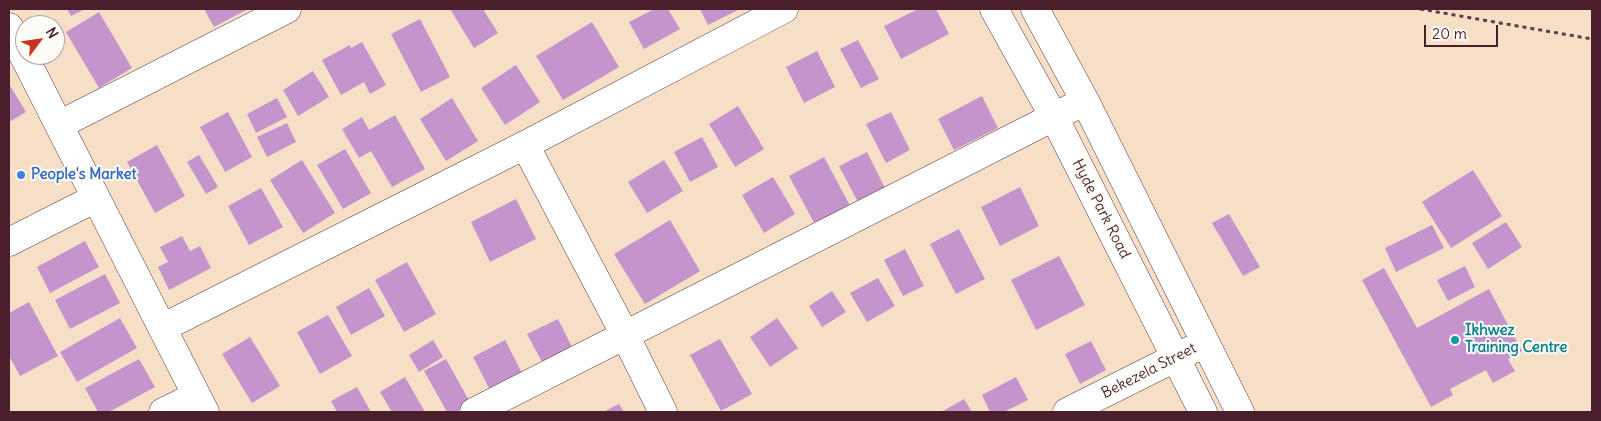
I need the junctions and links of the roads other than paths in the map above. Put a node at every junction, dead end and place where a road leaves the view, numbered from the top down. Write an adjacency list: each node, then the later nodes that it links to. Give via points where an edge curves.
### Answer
1 (287, 9): 8 (street)
2 (784, 9): 9 (street)
3 (994, 9): 7 (street, Hyde Park Road)
4 (1035, 9): 6 (street)
5 (9, 27): 8 (street)
6 (1085, 101): 7 (street); 14 (street)
7 (1054, 117): 13 (street); 15 (street, Hyde Park Road)
8 (59, 125): 10 (street)
9 (525, 145): 12 (street); 13 (street)
10 (96, 198): 11 (street); 12 (street)
11 (9, 242)
12 (162, 328): 16 (street)
13 (625, 335): 18 (street); 19 (street)
14 (1205, 343): 15 (street, Bekezela Street); 22 (street)
15 (1176, 357): 20 (street, Bekezela Street); 21 (street, Hyde Park Road)
16 (201, 404): 17 (street)
17 (163, 412)
18 (474, 412)
19 (663, 412)
20 (1067, 412)
21 (1202, 412)
22 (1240, 412)

